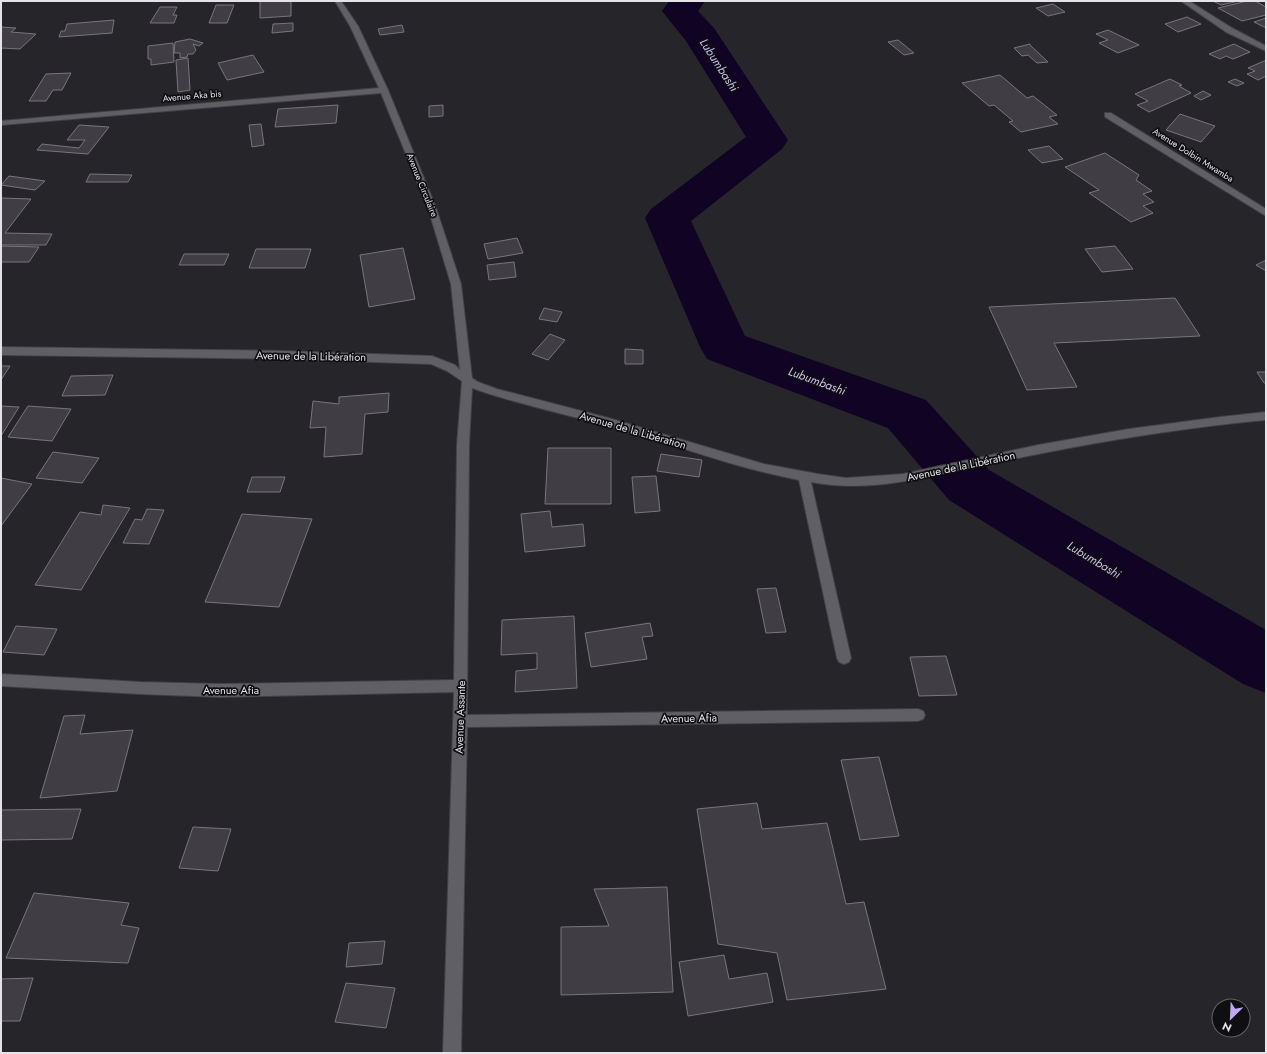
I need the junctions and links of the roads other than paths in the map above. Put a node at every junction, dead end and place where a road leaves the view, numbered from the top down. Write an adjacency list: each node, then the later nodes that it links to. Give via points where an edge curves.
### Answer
1 (338, 1): 4 (street, Avenue Circulaire, via 354,26)
2 (1184, 1): 3 (street, via 1229,30)
3 (1266, 49)
4 (384, 90): 6 (street, Avenue Aka bis); 9 (street, Avenue Circulaire, via 432,208 456,284)
5 (1108, 115): 7 (street, Avenue Dolbin Mwamba)
6 (1, 123)
7 (1266, 213)
8 (1, 351): 9 (street, Avenue de la Libération, via 422,358 446,365)
9 (467, 381): 11 (street, Avenue de la Libération, via 494,392); 14 (street, Avenue Assante, via 463,445)
10 (1266, 416): 11 (street, Avenue de la Libération, via 1136,433 1020,453 903,478 846,482)
11 (804, 476): 12 (street)
12 (844, 658)
13 (1, 680): 14 (street, Avenue Afia, via 186,690)
14 (461, 686): 16 (street, Avenue Assante)
15 (918, 716): 16 (street, Avenue Afia)
16 (460, 721): 17 (street, Avenue Assante)
17 (452, 1053)

